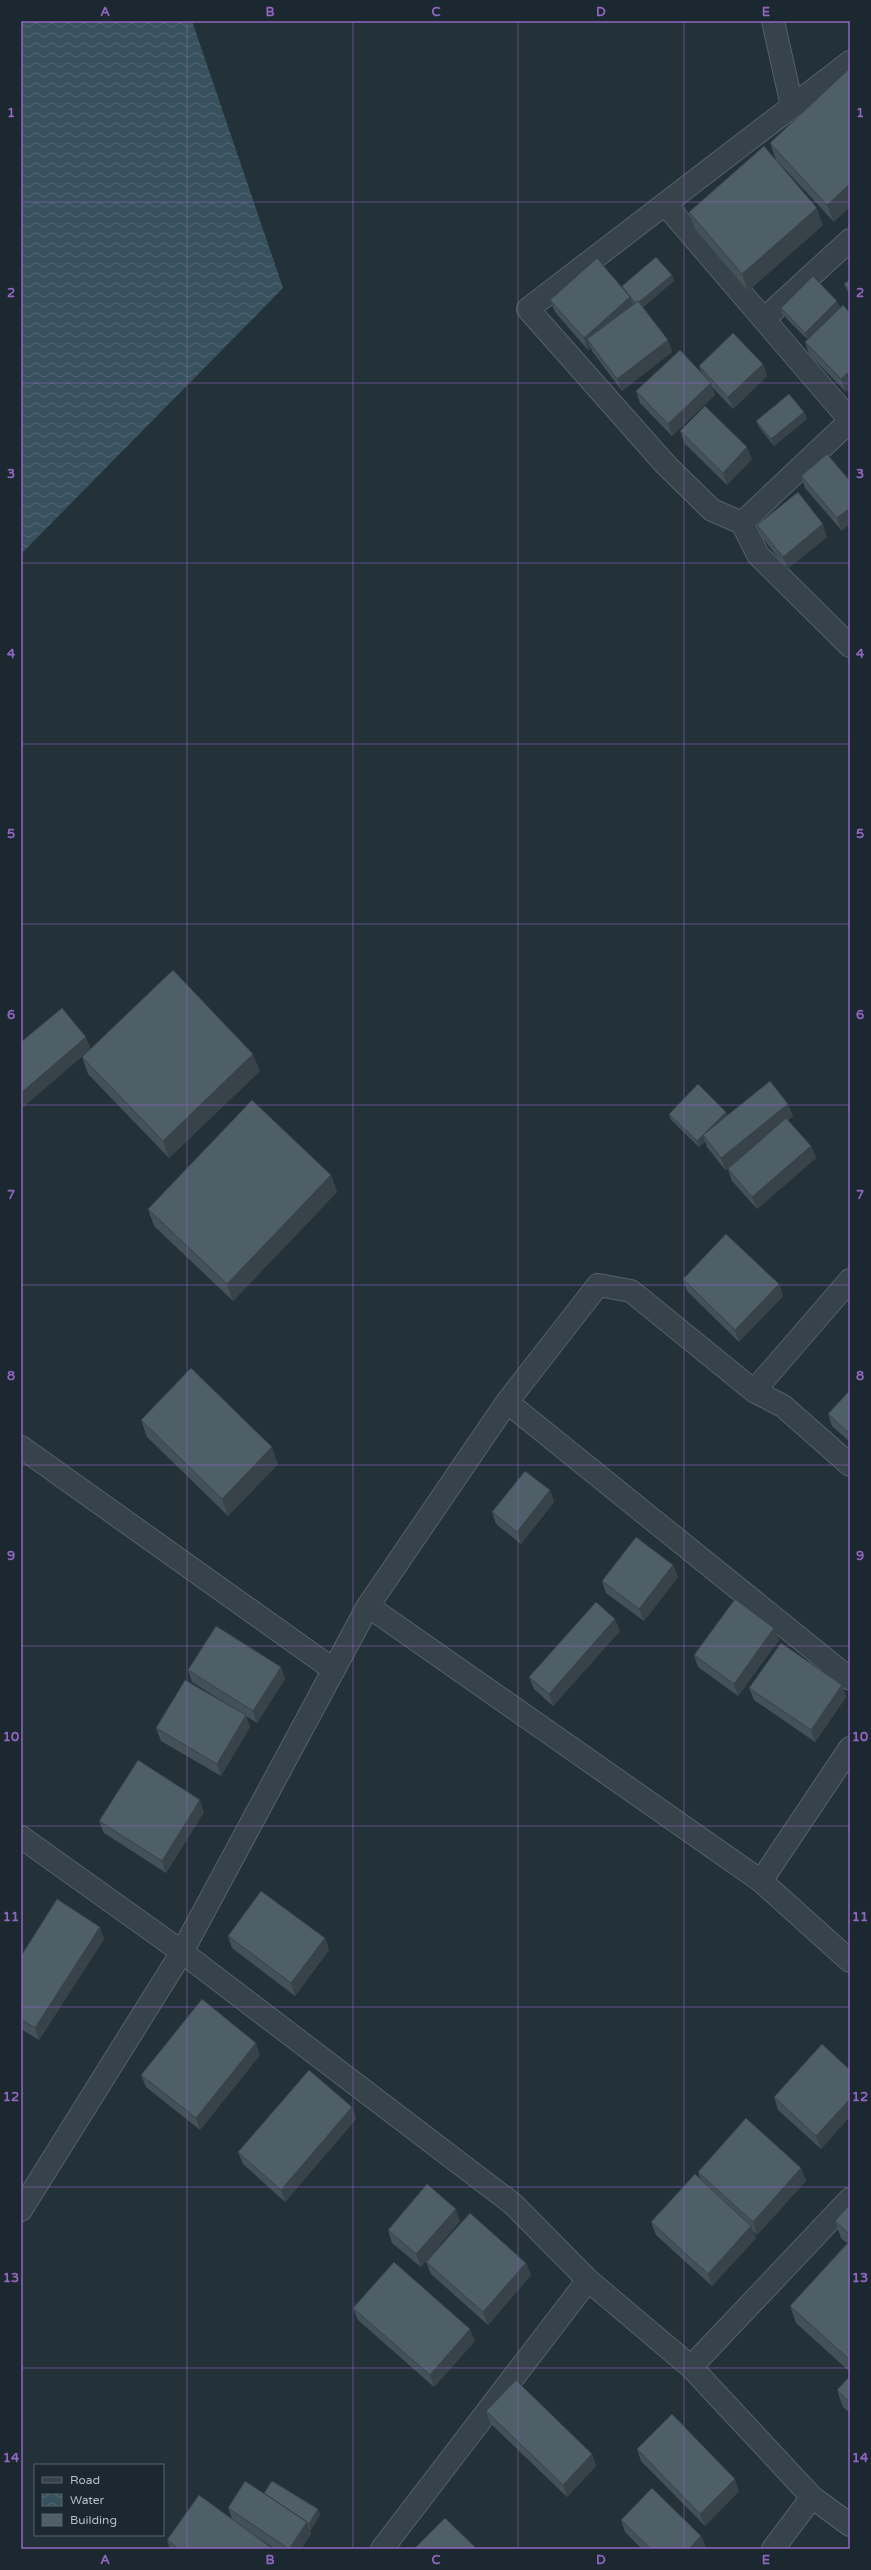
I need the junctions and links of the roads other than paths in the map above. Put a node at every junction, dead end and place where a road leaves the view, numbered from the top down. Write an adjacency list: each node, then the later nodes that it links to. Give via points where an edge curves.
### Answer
1 (773, 21): 3 (street)
2 (850, 62): 3 (street)
3 (792, 106): 4 (street)
4 (665, 204): 6 (street); 8 (street, via 528,309 666,465 712,510)
5 (850, 240): 6 (street)
6 (764, 319): 7 (street)
7 (850, 420): 8 (street)
8 (742, 523): 9 (street, via 758,555)
9 (850, 646)
10 (850, 1280): 11 (street)
11 (754, 1390): 12 (street, via 631,1291 598,1285); 14 (street, via 783,1406)
12 (507, 1402): 15 (street); 17 (street)
13 (21, 1447): 16 (street)
14 (850, 1465)
15 (368, 1606): 16 (street); 20 (street)
16 (334, 1670): 21 (street)
17 (850, 1679)
18 (850, 1748): 20 (street)
19 (21, 1837): 21 (street)
20 (761, 1880): 22 (street)
21 (182, 1952): 24 (street); 25 (street, via 513,2204)
22 (850, 1961)
23 (850, 2199): 26 (street)
24 (21, 2210)
25 (588, 2280): 26 (street); 29 (street)
26 (691, 2367): 27 (street)
27 (812, 2497): 28 (street); 30 (street)
28 (850, 2525)
29 (382, 2549)
30 (773, 2549)

